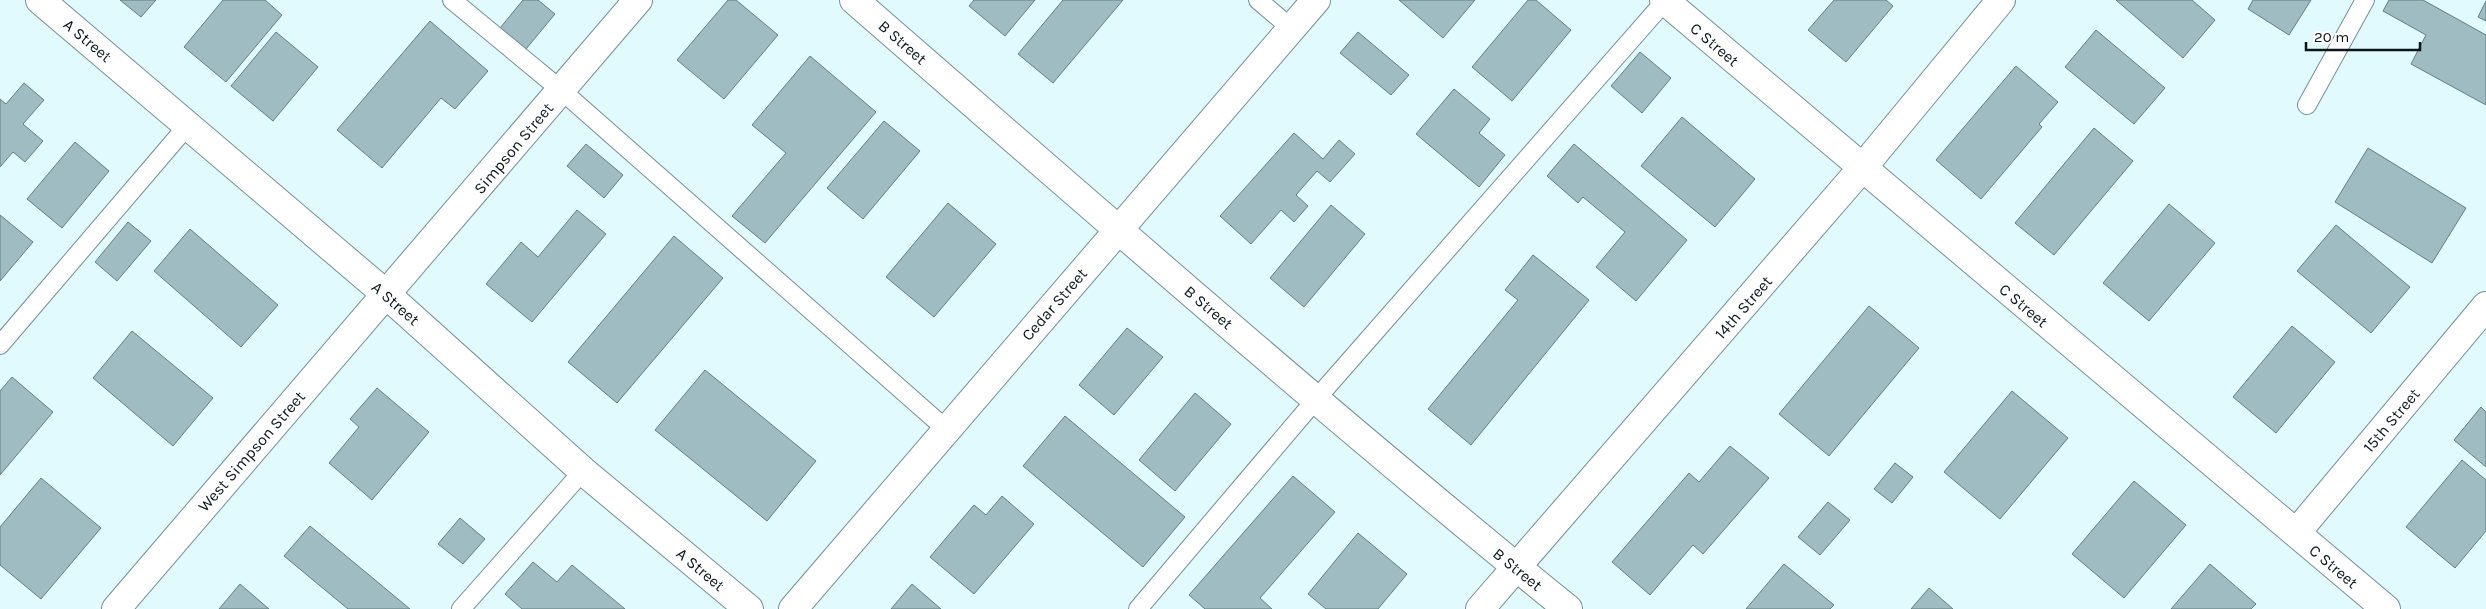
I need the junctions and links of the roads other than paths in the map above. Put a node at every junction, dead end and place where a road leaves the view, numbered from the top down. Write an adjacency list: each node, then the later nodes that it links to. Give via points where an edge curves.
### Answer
1 (40, 0): 13 (street, A Street)
2 (452, 0): 11 (lane)
3 (638, 0): 11 (street, Simpson Street)
4 (854, 0): 15 (street, B Street)
5 (1258, 0): 10 (lane)
6 (1316, 0): 10 (street, Cedar Street)
7 (2001, 0): 14 (street, 14th Street)
8 (2365, 0): 12 (lane)
9 (1665, 1): 14 (street, C Street); 19 (lane)
10 (1291, 28): 15 (street, Cedar Street)
11 (561, 90): 16 (street, Simpson Street); 20 (lane)
12 (2307, 105)
13 (188, 125): 16 (street, A Street); 18 (lane)
14 (1863, 168): 22 (street, C Street); 23 (street, 14th Street)
15 (1119, 229): 19 (street, B Street); 20 (street, Cedar Street)
16 (387, 295): 21 (street, A Street); 24 (street, West Simpson Street)
17 (2486, 306): 22 (street, 15th Street)
18 (0, 345)
19 (1317, 398): 23 (street, B Street); 28 (lane)
20 (947, 430): 27 (street, Cedar Street)
21 (583, 471): 25 (lane); 26 (street, A Street)
22 (2296, 533): 31 (street, C Street)
23 (1516, 567): 29 (street, 14th Street); 30 (street, B Street)
24 (116, 609)
25 (461, 609)
26 (749, 609)
27 (793, 609)
28 (1138, 609)
29 (1480, 609)
30 (1568, 609)
31 (2386, 609)

